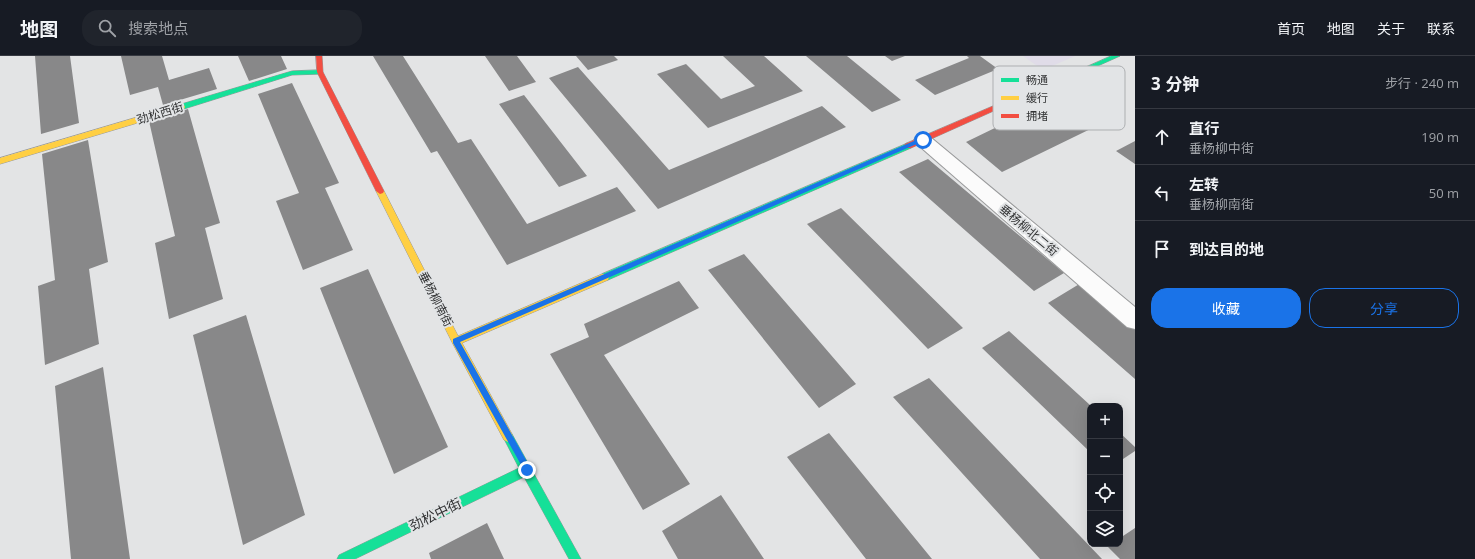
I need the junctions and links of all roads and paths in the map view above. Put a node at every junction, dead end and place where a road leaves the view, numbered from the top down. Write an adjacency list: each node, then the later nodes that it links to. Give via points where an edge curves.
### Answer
1 (319, 56): 4 (street, 垂杨柳南街)
2 (1118, 56): 3 (street)
3 (1095, 66)
4 (320, 72): 7 (street, 劲松西街, via 292,73); 9 (street, 垂杨柳南街)
5 (993, 110): 6 (street)
6 (923, 140): 8 (street, 垂杨柳北二街); 9 (street)
7 (0, 161)
8 (1135, 320)
9 (456, 341): 10 (street, 垂杨柳南街)
10 (527, 470): 11 (street, 劲松中街); 12 (street, 垂杨柳南街)
11 (343, 559)
12 (576, 559)

